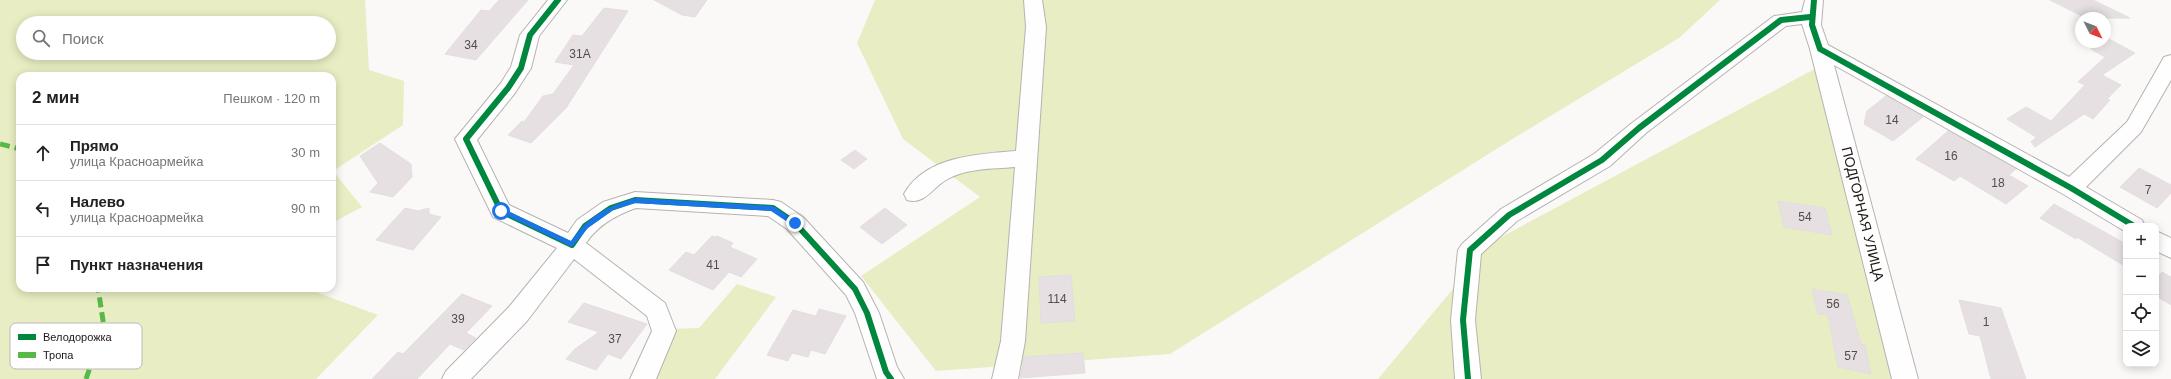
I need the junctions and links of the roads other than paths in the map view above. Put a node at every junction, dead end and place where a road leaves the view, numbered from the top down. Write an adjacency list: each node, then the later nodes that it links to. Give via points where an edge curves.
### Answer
1 (558, 0): 10 (street, via 530,35 521,68 508,88 466,139 501,211)
2 (1033, 0): 5 (street, via 1036,27)
3 (1814, 25): 6 (street); 16 (street, via 1781,20 1639,128 1602,160 1508,215 1470,250 1463,320); 17 (street, ПОДГОРНАЯ УЛИЦА)
4 (2171, 62): 6 (street, via 2134,127)
5 (1026, 158): 7 (street, via 958,166 938,174); 15 (street, via 1013,341)
6 (2071, 188): 8 (street)
7 (915, 194)
8 (2129, 223)
9 (2159, 242): 11 (street)
10 (572, 245): 12 (street, via 518,314); 13 (street, via 657,310 664,331); 14 (street, via 585,226 611,208 635,200 773,208 795,223 855,289 867,313 886,372)
11 (2171, 249)
12 (455, 379)
13 (644, 379)
14 (891, 379)
15 (1006, 379)
16 (1468, 379)
17 (1905, 379)

